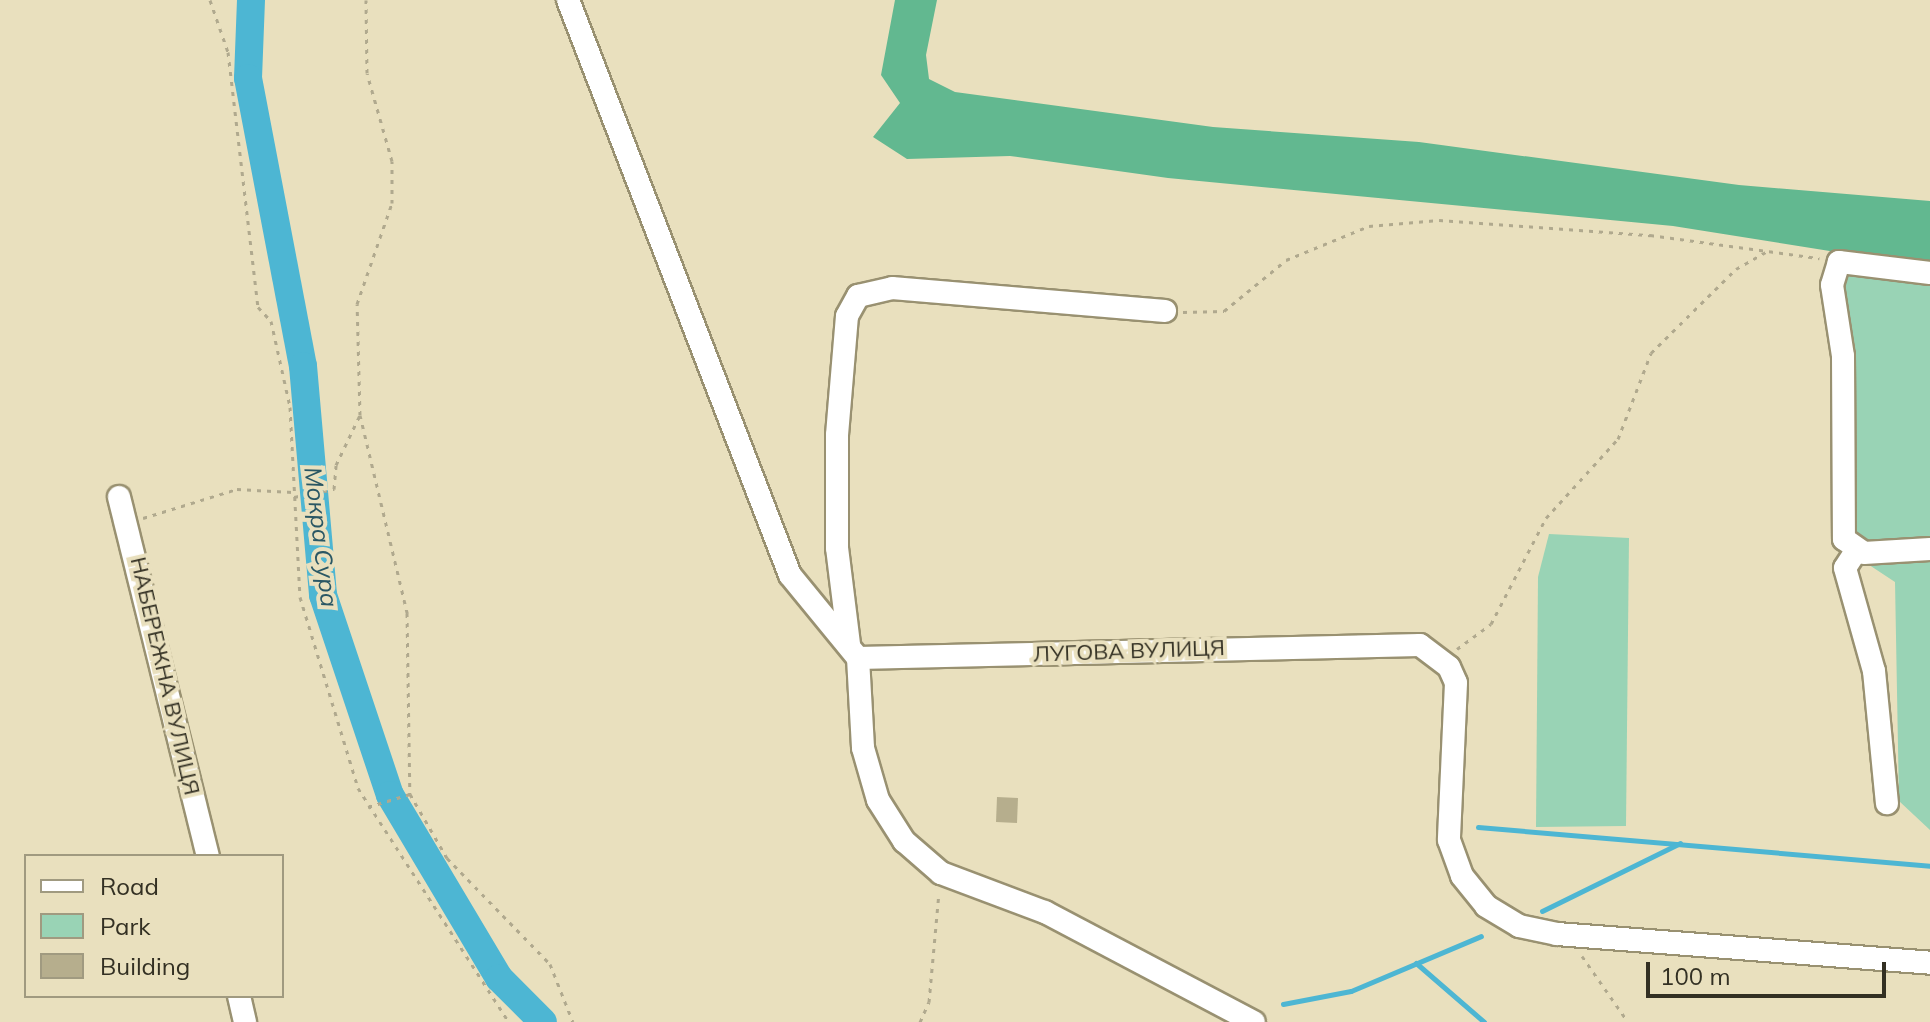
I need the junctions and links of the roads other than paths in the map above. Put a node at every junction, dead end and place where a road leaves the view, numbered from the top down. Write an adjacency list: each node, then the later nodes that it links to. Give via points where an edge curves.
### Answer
1 (568, 0): 7 (street, via 790,575)
2 (1930, 273): 6 (street, via 1839,262 1832,285 1843,356 1841,531)
3 (1165, 311): 7 (street, via 921,290 858,296 847,316 837,435 837,548)
4 (119, 497): 9 (street, НАБЕРЕЖНА ВУЛИЦЯ)
5 (1930, 549): 6 (street)
6 (1856, 551): 8 (street, via 1845,568 1874,671)
7 (854, 651): 10 (street, ЛУГОВА ВУЛИЦЯ, via 1401,643 1442,660 1457,702 1449,840 1462,876 1486,906 1519,926 1557,934); 13 (street, via 863,748 878,800 904,841 941,873 1045,912)
8 (1887, 803)
9 (208, 854)
10 (1930, 963)
11 (239, 998): 12 (street)
12 (245, 1022)
13 (1254, 1022)

